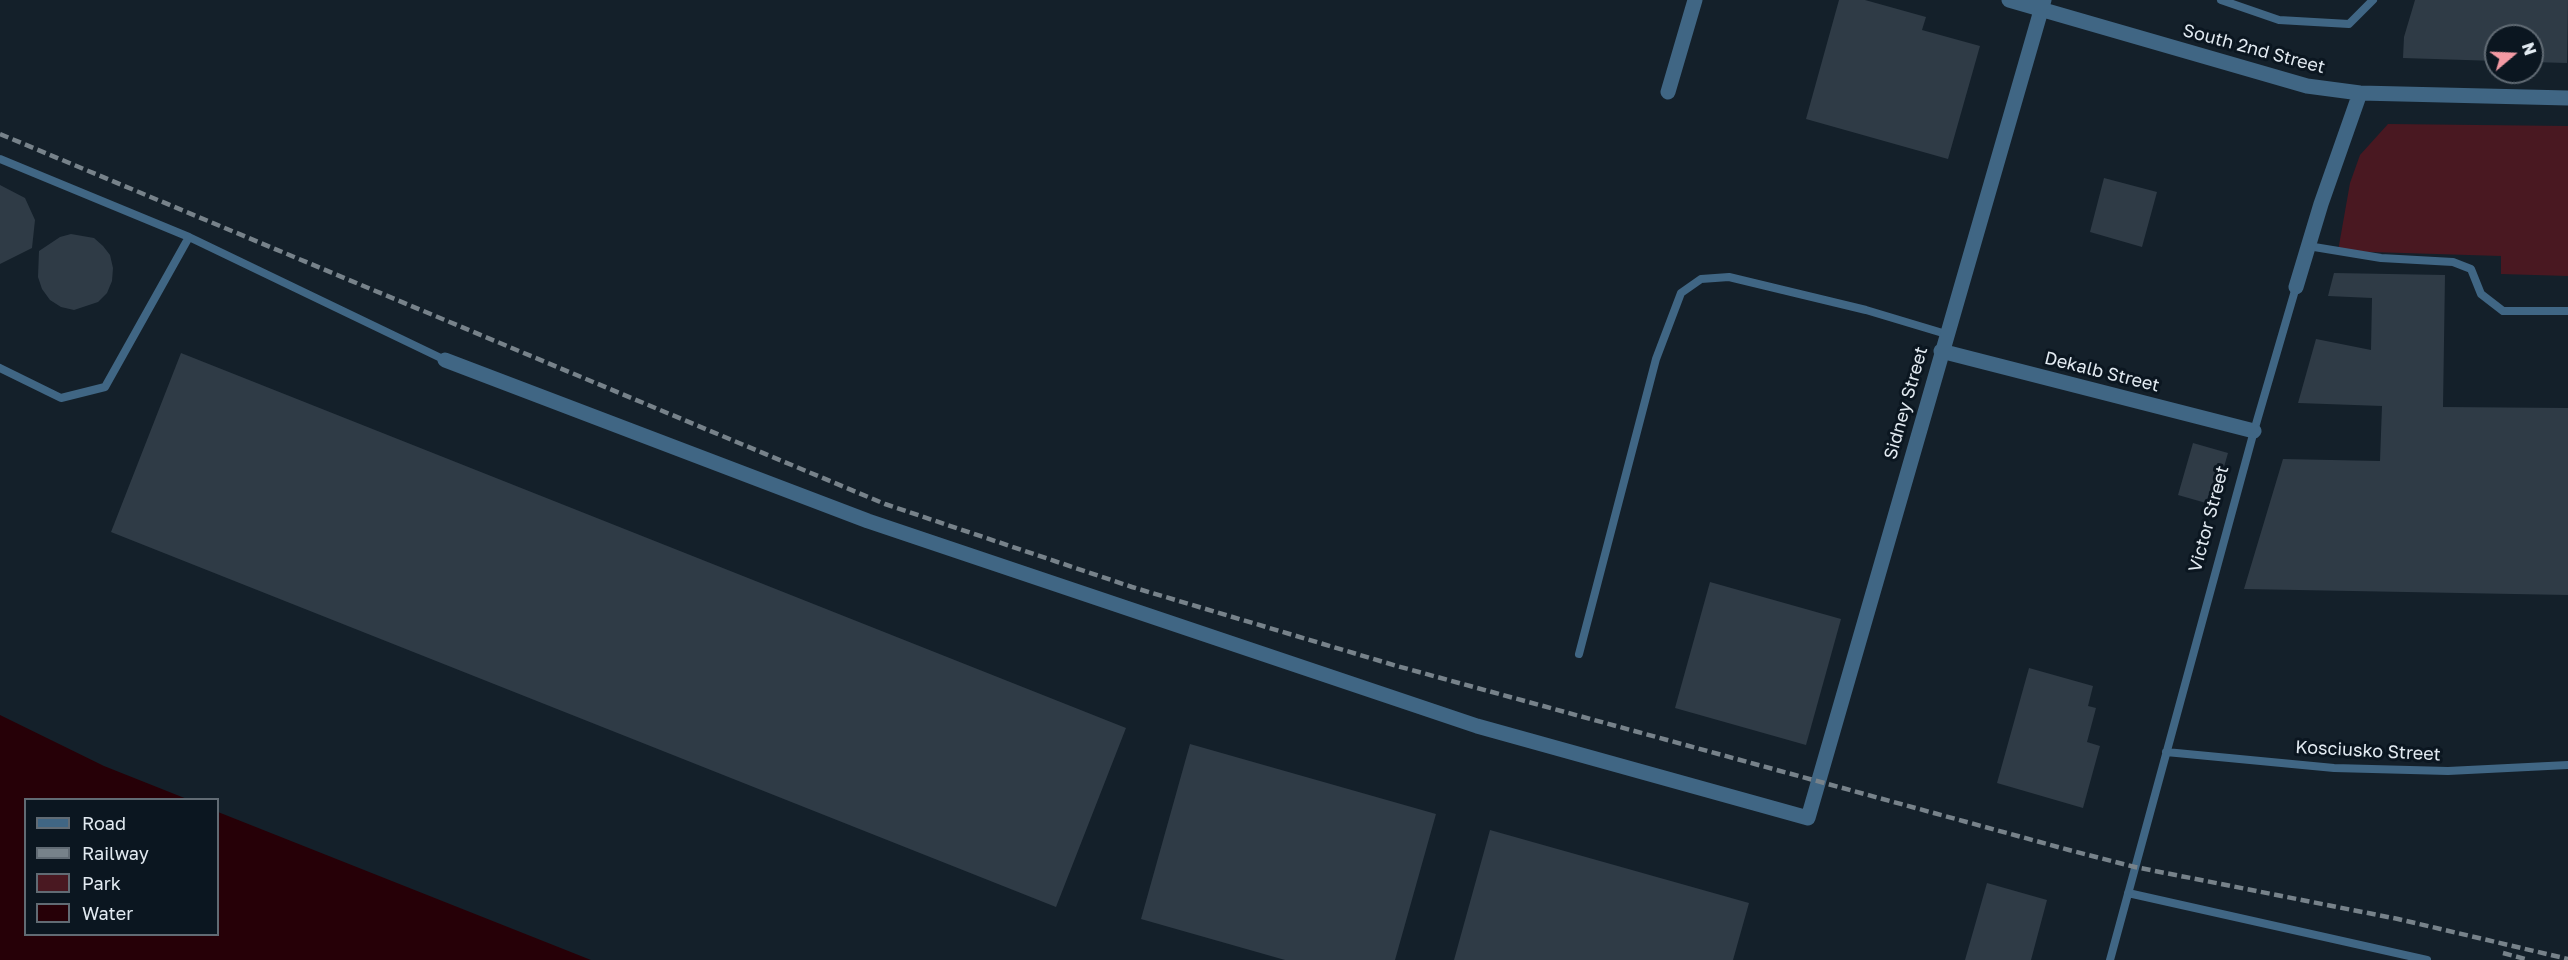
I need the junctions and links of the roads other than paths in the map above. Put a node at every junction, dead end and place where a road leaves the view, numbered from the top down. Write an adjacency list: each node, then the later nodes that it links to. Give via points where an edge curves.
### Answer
1 (1695, 0): 6 (street)
2 (2009, 0): 5 (street, South 2nd Street)
3 (2221, 0): 4 (lane, via 2279,20 2349,24)
4 (2373, 0)
5 (2043, 5): 7 (street, South 2nd Street, via 2307,86); 14 (street, Sidney Street)
6 (1668, 92)
7 (2360, 93): 8 (street, South 2nd Street); 11 (street, Victor Street)
8 (2568, 98)
9 (0, 159): 10 (lane)
10 (189, 237): 16 (lane); 17 (lane, via 105,387 61,398)
11 (2308, 246): 12 (street, Victor Street); 13 (lane, via 2381,258 2453,262 2471,269 2481,294 2503,311)
12 (2296, 287): 18 (lane, Victor Street)
13 (2568, 311)
14 (1946, 334): 15 (street, Sidney Street); 19 (lane, via 1729,277 1701,279 1680,293 1656,359)
15 (1941, 351): 16 (street, Sidney Street, via 1808,818 1443,715 868,521); 18 (street, Dekalb Street)
16 (445, 360)
17 (0, 368)
18 (2254, 430): 20 (lane, Victor Street)
19 (1579, 654)
20 (2166, 752): 21 (lane, Kosciusko Street, via 2334,768 2448,771); 22 (lane, Victor Street)
21 (2568, 765)
22 (2128, 893): 23 (lane); 24 (lane, Victor Street)
23 (2413, 958): 25 (lane)
24 (2110, 960)
25 (2427, 960)

